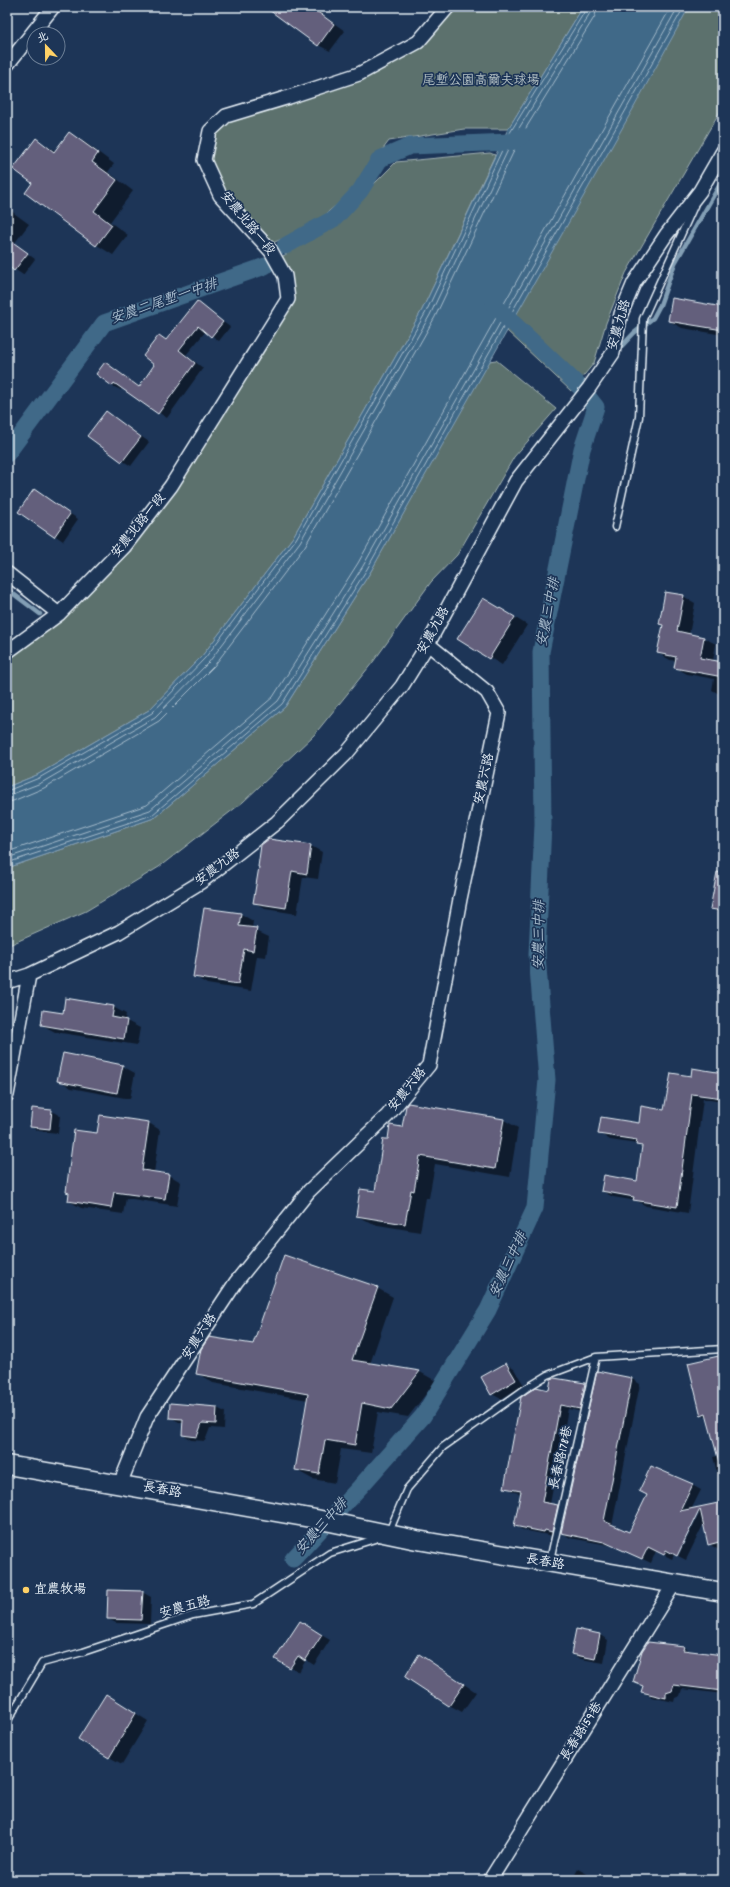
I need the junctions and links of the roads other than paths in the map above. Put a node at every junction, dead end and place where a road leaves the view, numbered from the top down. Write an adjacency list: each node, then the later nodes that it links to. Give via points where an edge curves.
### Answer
1 (53, 7): 3 (street)
2 (448, 7): 8 (street, 安農北路一段, via 418,42 360,74 226,116 210,131 204,160 220,195 271,251 285,276 288,299 171,486 124,548)
3 (7, 65)
4 (723, 150): 5 (street, 安農九路)
5 (700, 191): 6 (lane, via 643,319 639,417); 9 (street, 安農九路, via 634,283 621,314 613,353 589,388 516,481)
6 (615, 527)
7 (7, 573): 8 (street)
8 (59, 614): 10 (street, 安農北路一段)
9 (428, 644): 11 (street, 安農九路, via 402,686 350,748 277,822 194,886 119,932); 17 (street, 安農六路, via 487,692 499,714 460,899 429,1065 388,1116 310,1191 236,1282 147,1417)
10 (7, 652)
11 (29, 975): 12 (street, 安農九路); 13 (street)
12 (7, 982)
13 (7, 1094)
14 (723, 1349): 15 (lane)
15 (596, 1357): 18 (lane, via 548,1375 443,1448 407,1489); 19 (lane, 長春路178巷)
16 (7, 1465): 17 (street, 長春路)
17 (120, 1484): 18 (street, 長春路)
18 (388, 1534): 19 (street, 長春路); 22 (lane, 安農五路, via 330,1553 253,1604 193,1615 42,1663)
19 (549, 1564): 20 (street, 長春路)
20 (674, 1584): 21 (street, 長春路); 23 (street, 長春路159巷)
21 (723, 1592)
22 (7, 1722)
23 (490, 1880)

